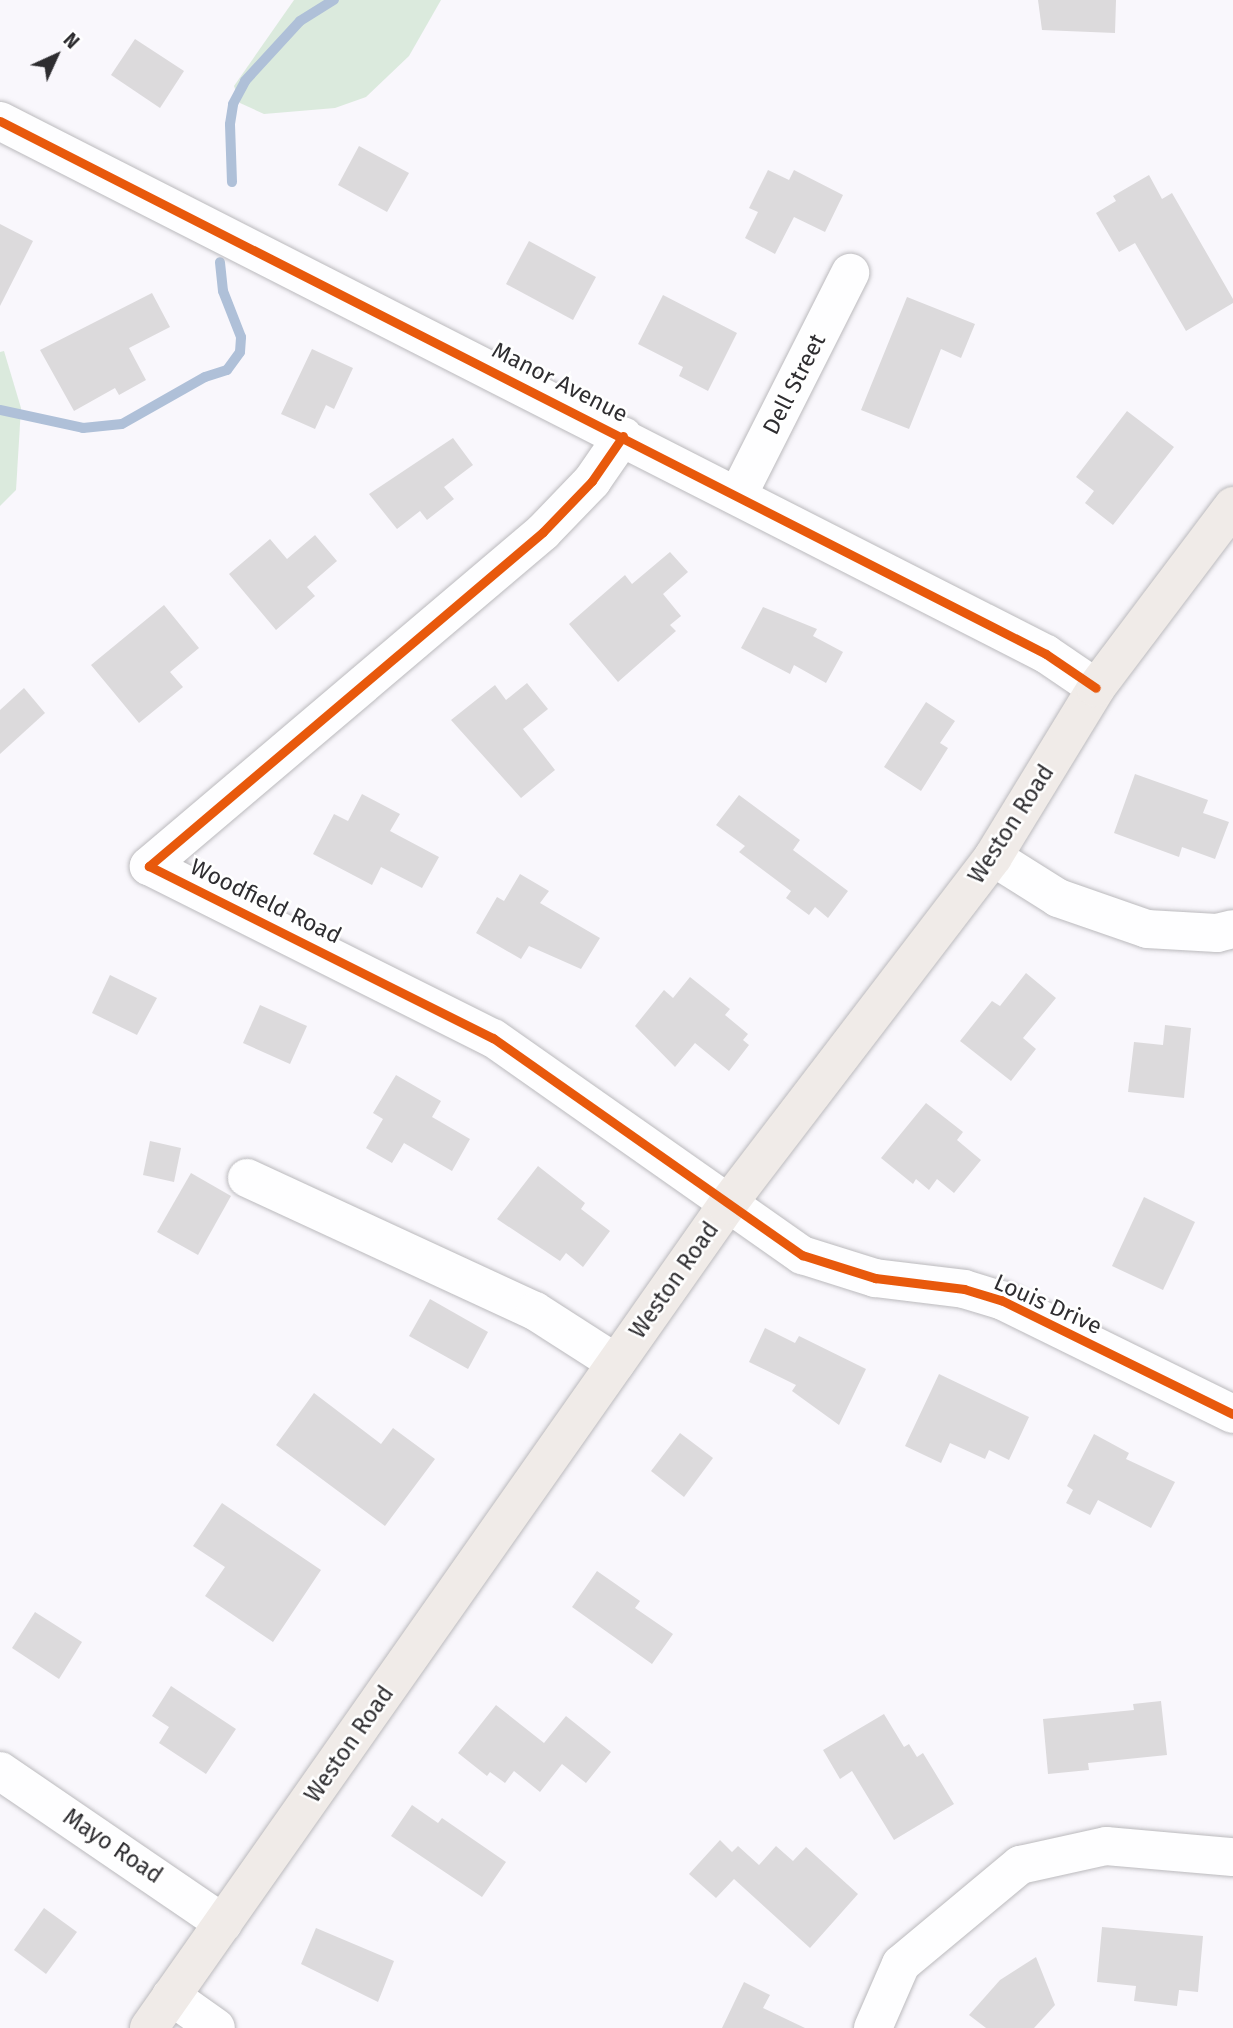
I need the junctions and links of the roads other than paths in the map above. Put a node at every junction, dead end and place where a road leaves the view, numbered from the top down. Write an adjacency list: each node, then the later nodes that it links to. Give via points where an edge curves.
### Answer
1 (0, 121): 3 (street, Manor Avenue)
2 (850, 273): 4 (street, Dell Street)
3 (623, 436): 4 (street, Manor Avenue); 10 (street, Woodfield Road, via 592,481 542,532 149,866 493,1038 627,1129)
4 (738, 495): 6 (street, Manor Avenue, via 1046,654)
5 (1233, 506): 6 (main road, Weston Road)
6 (1097, 688): 7 (main road, Weston Road)
7 (993, 857): 8 (street, via 1058,898 1147,929 1217,933); 10 (main road, Weston Road)
8 (1233, 929)
9 (247, 1178): 11 (street, via 535,1311)
10 (727, 1205): 11 (main road, Weston Road); 12 (street, Louis Drive, via 769,1236 825,1264 875,1278 964,1289 1001,1300)
11 (616, 1363): 15 (main road, Weston Road)
12 (1233, 1414)
13 (0, 1771): 15 (street, Mayo Road)
14 (1233, 1857): 19 (street, via 1106,1846 1020,1865 901,1964)
15 (223, 1923): 16 (main road, Weston Road)
16 (171, 1996): 17 (main road, Weston Road); 18 (street)
17 (149, 2028)
18 (216, 2028)
19 (873, 2028)

